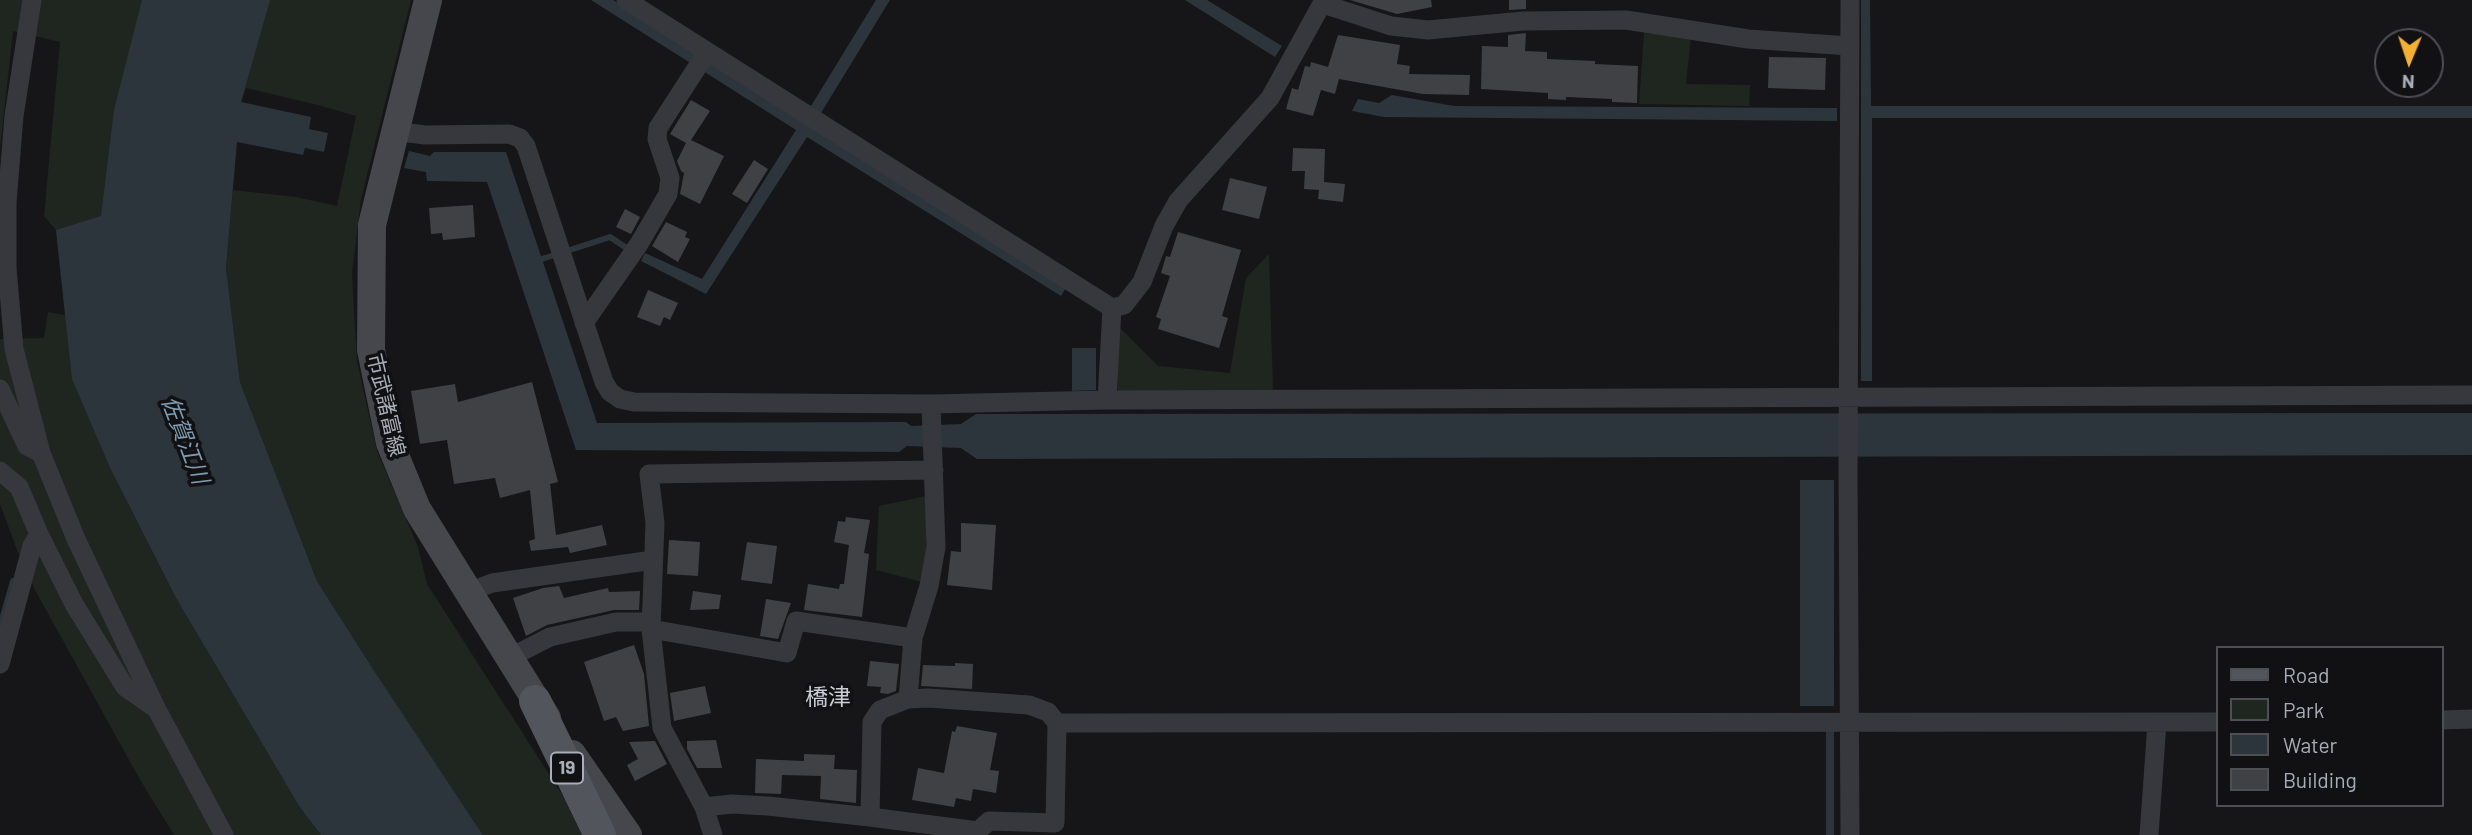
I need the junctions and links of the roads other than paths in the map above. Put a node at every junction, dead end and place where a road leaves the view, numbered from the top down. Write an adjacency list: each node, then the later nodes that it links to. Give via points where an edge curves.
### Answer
1 (32, 0): 16 (street, via 14,117 7,268 15,349)
2 (428, 0): 8 (main road, 市武諸富線)
3 (626, 0): 7 (street)
4 (1850, 0): 6 (street)
5 (1324, 2): 6 (street, via 1391,26 1428,30 1523,21 1626,20 1748,39); 9 (street, via 1270,98 1178,201 1142,282 1124,305)
6 (1850, 46): 14 (street)
7 (703, 58): 9 (street, via 798,109); 10 (street, via 658,128 657,139 670,178 668,194)
8 (394, 131): 10 (street, via 520,138); 21 (main road, 市武諸富線, via 372,225 371,350 390,443 417,509)
9 (1112, 308): 13 (street)
10 (584, 323): 15 (street, via 604,382 620,399)
11 (0, 389): 16 (street, via 27,446)
12 (2472, 395): 14 (street)
13 (1107, 400): 14 (street); 15 (street)
14 (1848, 404): 31 (street)
15 (931, 411): 17 (street)
16 (41, 453): 28 (street)
17 (934, 466): 20 (street, via 649,474 655,523); 23 (street, via 936,547)
18 (0, 471): 19 (street, via 19,487)
19 (39, 534): 25 (street); 28 (street, via 74,604 125,687)
20 (653, 560): 21 (street, via 492,583); 22 (street)
21 (469, 592): 24 (main road, 市武諸富線)
22 (651, 626): 23 (street, via 787,653 796,621); 24 (street, via 616,622 550,637); 35 (street, via 662,728)
23 (913, 638): 26 (street)
24 (509, 658): 27 (main road, 市武諸富線)
25 (0, 664)
26 (908, 699): 33 (street, via 1029,705 1048,712); 36 (street, via 880,710 872,722)
27 (535, 701): 39 (main road, 19); 40 (main road, 市武諸富線)
28 (156, 708): 38 (street)
29 (2472, 719): 30 (street)
30 (2444, 720)
31 (1850, 722): 33 (street); 34 (street); 42 (street)
32 (2216, 722): 34 (street)
33 (1057, 723): 37 (street, via 1055,823 989,821)
34 (2157, 723): 43 (street)
35 (704, 807): 36 (street, via 732,804); 41 (street)
36 (870, 817): 37 (street)
37 (981, 833)
38 (224, 835)
39 (600, 835)
40 (628, 835)
41 (713, 835)
42 (1850, 835)
43 (2149, 835)

